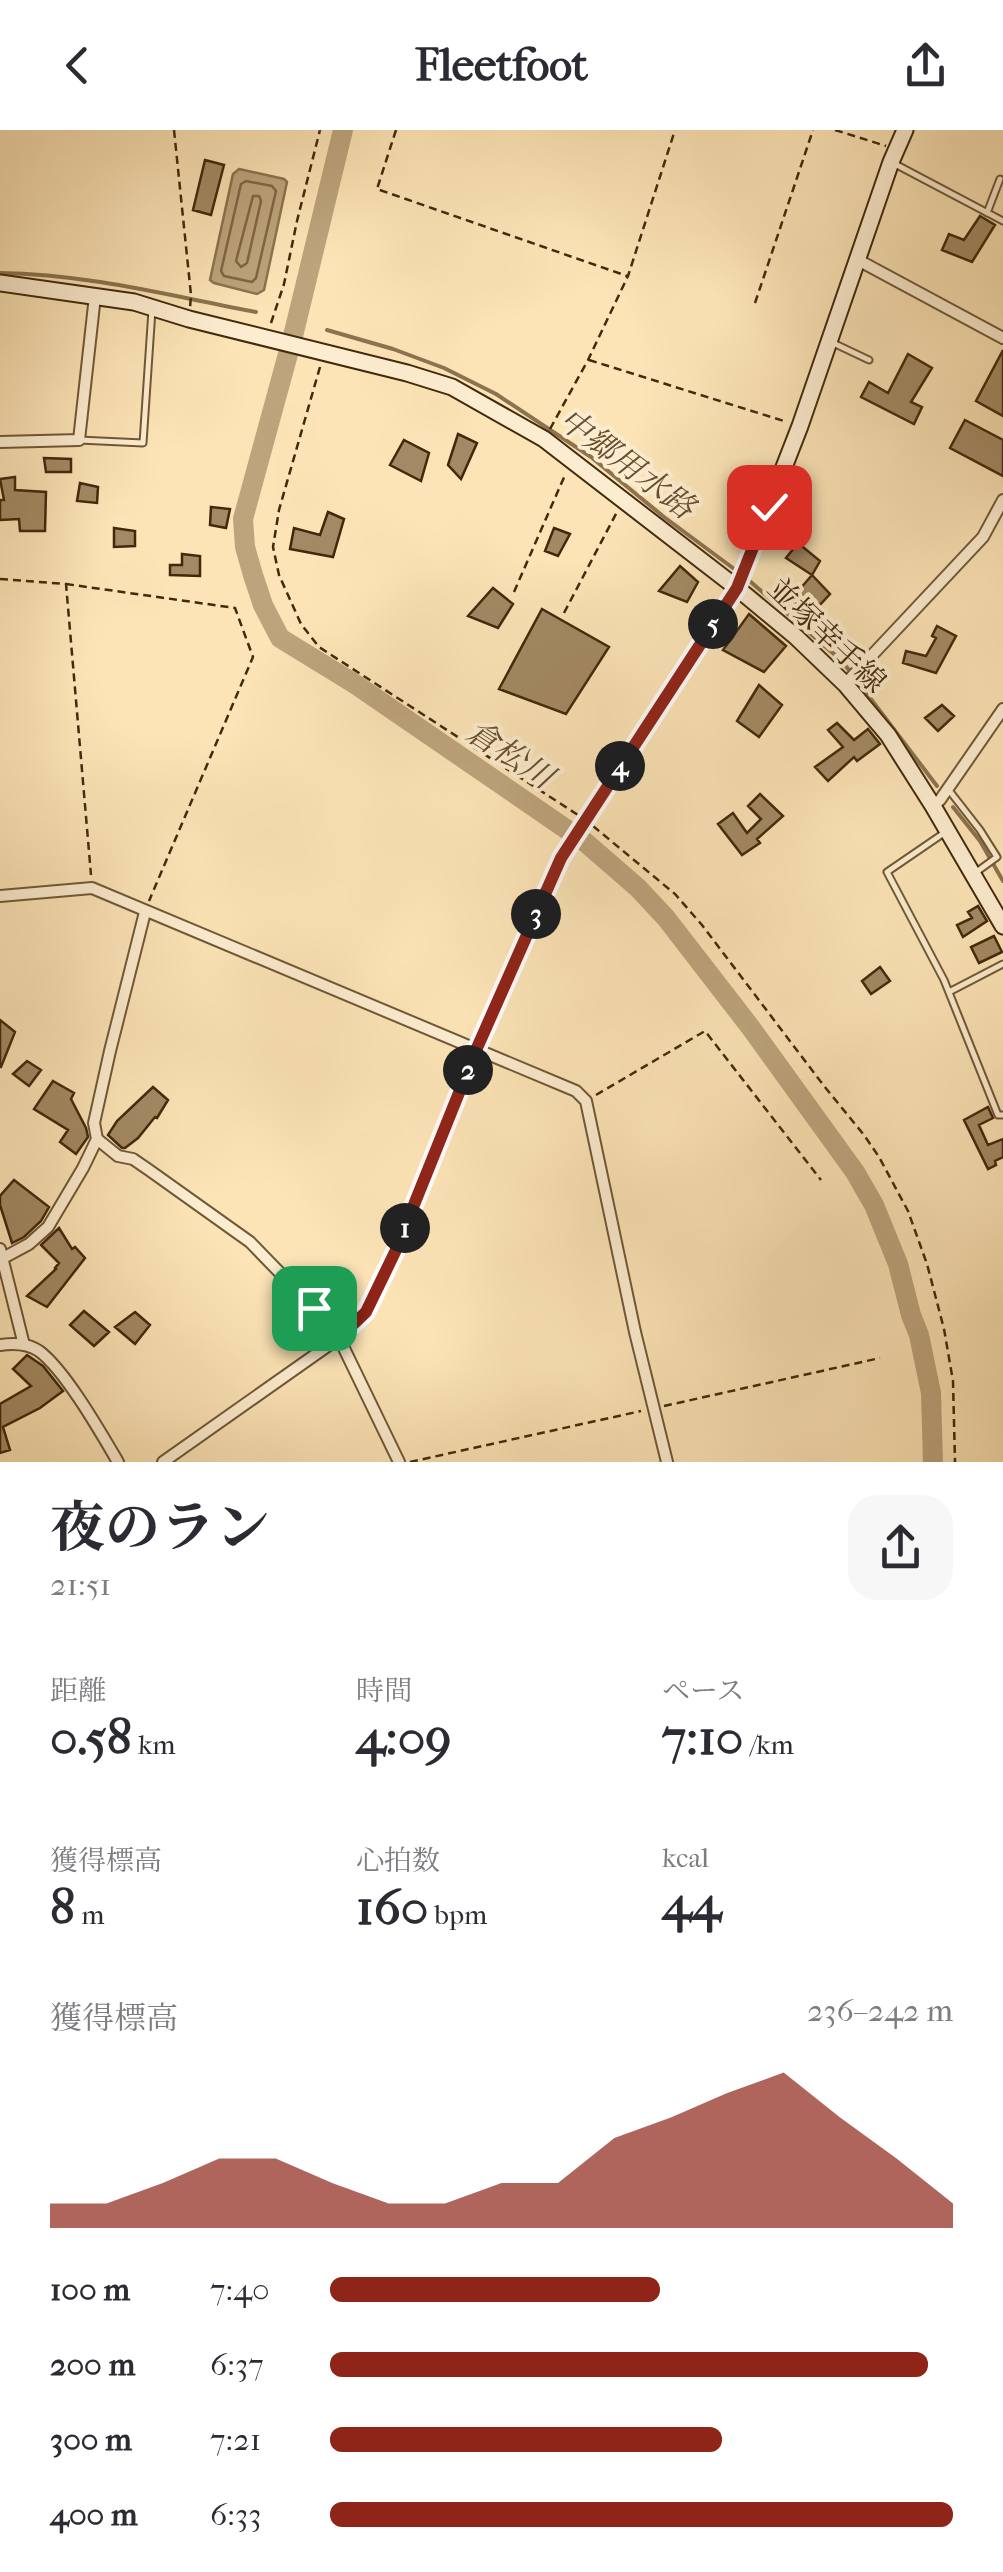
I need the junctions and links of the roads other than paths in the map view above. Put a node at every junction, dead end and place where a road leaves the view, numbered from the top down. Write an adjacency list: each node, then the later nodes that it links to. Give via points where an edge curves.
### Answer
1 (905, 130): 2 (main road)
2 (894, 156): 4 (lane); 6 (main road)
3 (1000, 179): 4 (lane)
4 (987, 213): 5 (lane)
5 (1003, 222)
6 (858, 260): 10 (street); 11 (main road)
7 (0, 283): 8 (main road, 並塚幸手線)
8 (95, 296): 9 (main road, 並塚幸手線); 13 (street)
9 (152, 308): 13 (lane, via 143,443); 16 (main road, 並塚幸手線, via 317,357 452,387 544,439)
10 (1003, 338)
11 (830, 341): 12 (lane); 16 (main road)
12 (869, 360)
13 (80, 440): 14 (street)
14 (0, 442)
15 (1003, 500): 17 (street, via 983,537)
16 (737, 588): 17 (main road, 並塚幸手線); 28 (street, via 561,858)
17 (846, 684): 20 (main road, 並塚幸手線)
18 (1003, 708): 19 (street)
19 (948, 789): 20 (street); 22 (lane, via 997,857)
20 (933, 806): 21 (main road, 並塚幸手線)
21 (947, 831): 22 (main road, 並塚幸手線); 27 (lane, via 886,872)
22 (972, 875): 25 (main road, 並塚幸手線)
23 (0, 896): 24 (street, via 92,888)
24 (145, 912): 28 (street); 30 (street, via 94,1123)
25 (1003, 926)
26 (1003, 964): 27 (lane)
27 (949, 992): 29 (lane)
28 (477, 1048): 32 (street, via 381,1282 366,1312); 38 (street, via 586,1101)
29 (1003, 1115)
30 (97, 1139): 31 (street, via 48,1227 29,1244); 32 (street, via 250,1242)
31 (2, 1253): 33 (street)
32 (339, 1338): 36 (street); 37 (street)
33 (24, 1344): 34 (street); 35 (street, via 54,1367)
34 (0, 1345)
35 (118, 1462)
36 (163, 1462)
37 (398, 1462)
38 (667, 1462)

